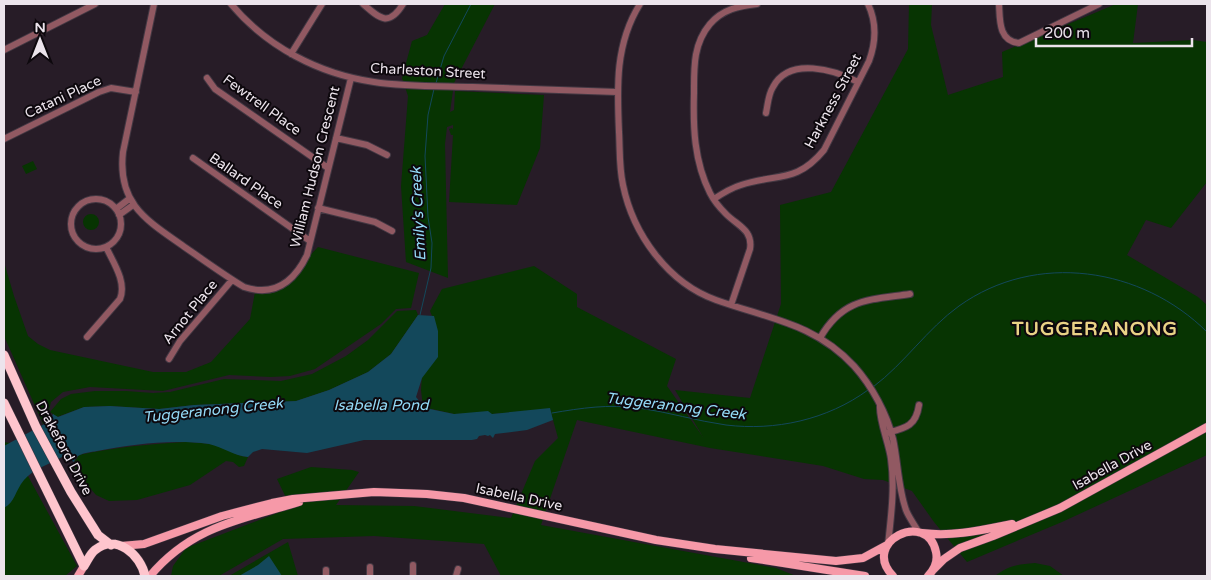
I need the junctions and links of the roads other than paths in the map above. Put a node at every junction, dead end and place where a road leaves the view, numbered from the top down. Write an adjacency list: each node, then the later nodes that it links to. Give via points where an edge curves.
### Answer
1 (95, 4): 12 (street)
2 (154, 4): 17 (street, William Hudson Crescent)
3 (231, 4): 13 (street, Charleston Street, via 263,36)
4 (322, 4): 13 (street)
5 (363, 4): 6 (street, via 383,18 394,16)
6 (403, 4)
7 (640, 4): 18 (street, via 623,44)
8 (757, 4): 25 (street, via 730,9 717,17 703,34 695,56 695,140 703,178)
9 (868, 4): 16 (street, Harkness Street, via 874,21 875,39 869,61)
10 (999, 4): 11 (street, via 1003,34 1019,43)
11 (1099, 4)
12 (4, 50)
13 (291, 54): 15 (street, Charleston Street)
14 (207, 78): 24 (street, Fewtrell Place, via 215,89)
15 (351, 78): 18 (street, Charleston Street, via 443,86); 20 (street, William Hudson Crescent)
16 (858, 82): 19 (street, via 823,69 788,72 773,85); 25 (street, Harkness Street, via 824,150 807,167 786,177 742,184)
17 (136, 92): 21 (street, Catani Place, via 111,88 99,92); 26 (street, William Hudson Crescent, via 122,164 123,181)
18 (617, 92): 34 (street, via 622,180 629,208 642,235 658,258 684,283 699,293)
19 (766, 113)
20 (336, 138): 22 (street, via 367,145); 24 (street, William Hudson Crescent)
21 (4, 139)
22 (387, 155)
23 (193, 158): 30 (street, Ballard Place)
24 (328, 168): 27 (street, William Hudson Crescent)
25 (714, 199): 34 (street, via 744,228 750,240 750,249)
26 (131, 202): 28 (street); 32 (street, William Hudson Crescent, via 147,220)
27 (318, 208): 29 (street, via 376,222); 30 (street, William Hudson Crescent)
28 (117, 212): 31 (street, via 121,226 119,233); 31 (street, via 106,201 92,200 80,205 71,219 72,232 80,243 90,248)
29 (392, 231)
30 (310, 240): 32 (street, William Hudson Crescent, via 302,266 283,285 253,290)
31 (106, 247): 35 (street, via 121,281 122,294)
32 (232, 280): 38 (street, Arnot Place, via 180,340)
33 (910, 294): 36 (street, via 847,307 834,318)
34 (731, 305): 36 (street, via 790,323)
35 (87, 337)
36 (820, 338): 42 (street, via 861,374 880,406 880,414)
37 (4, 355): 47 (highway, Drakeford Drive, via 56,466 94,530)
38 (169, 360)
39 (4, 403): 53 (highway)
40 (919, 405): 42 (street, via 911,424)
41 (1207, 427): 45 (main road, Isabella Drive, via 1060,508)
42 (889, 433): 43 (street)
43 (892, 447): 46 (street, via 907,512); 48 (street)
44 (315, 498): 47 (main road, Isabella Drive, via 293,499 222,516 144,544); 49 (main road, Isabella Drive, via 374,492 482,501); 57 (main road, Isabella Drive, via 237,519 204,532 173,553)
45 (1027, 521): 46 (main road, Isabella Drive, via 955,534); 54 (main road, Isabella Drive, via 960,548)
46 (919, 533): 48 (main road, Isabella Drive, via 902,533); 54 (main road, via 931,541 935,549)
47 (115, 545): 53 (highway, via 96,549); 56 (highway, Drakeford Drive, via 128,549 138,558)
48 (888, 545): 49 (main road, Isabella Drive, via 863,558 836,561); 62 (main road, via 885,561)
49 (714, 550): 61 (main road, Isabella Drive)
50 (413, 565): 59 (street)
51 (370, 567): 58 (street)
52 (458, 568): 60 (street)
53 (85, 570): 55 (main road)
54 (931, 573)
55 (78, 576)
56 (145, 576)
57 (150, 576)
58 (370, 576)
59 (413, 576)
60 (456, 576)
61 (865, 576)
62 (893, 576)

